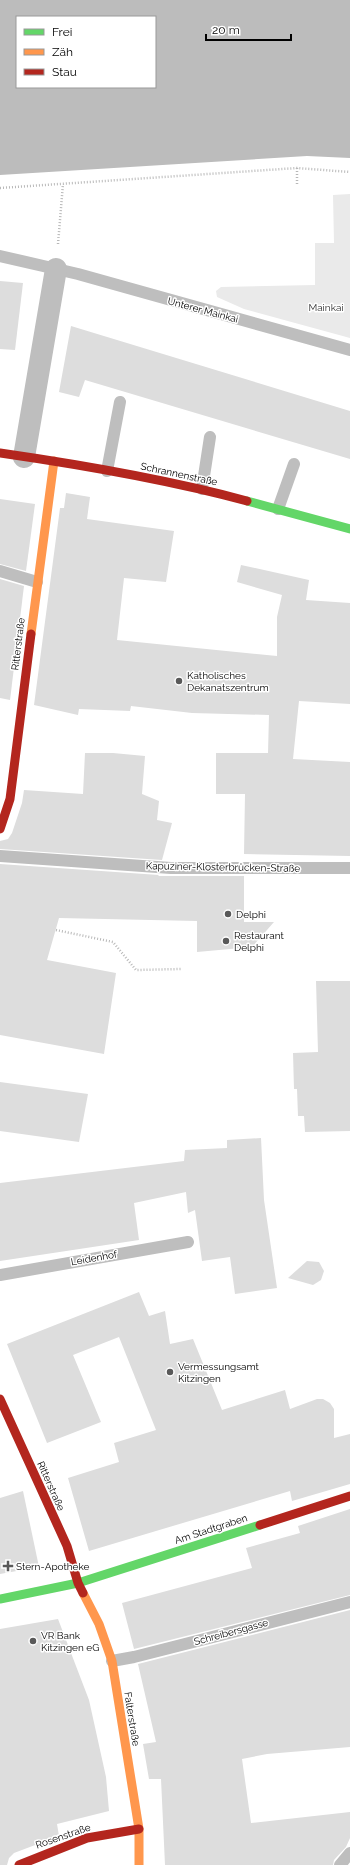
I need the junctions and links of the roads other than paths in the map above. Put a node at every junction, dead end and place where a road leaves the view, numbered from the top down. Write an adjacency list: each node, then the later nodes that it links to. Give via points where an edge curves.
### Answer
1 (0, 256): 2 (lane, Unterer Mainkai)
2 (56, 269): 3 (lane, Unterer Mainkai); 7 (street)
3 (350, 350)
4 (120, 402): 10 (lane)
5 (210, 437): 11 (lane)
6 (0, 454): 7 (street, Schrannenstraße)
7 (24, 457): 8 (street, Schrannenstraße)
8 (54, 461): 10 (street, Schrannenstraße); 15 (street, Ritterstraße)
9 (294, 464): 12 (lane)
10 (107, 471): 11 (street, Schrannenstraße)
11 (202, 489): 12 (street, Schrannenstraße)
12 (278, 509): 13 (street, Schrannenstraße)
13 (350, 529)
14 (0, 571): 15 (lane)
15 (37, 582): 16 (street, Ritterstraße, via 10,799)
16 (0, 829)
17 (0, 856): 18 (lane, Kapuziner-Klosterbrücken-Straße, via 171,868)
18 (350, 868)
19 (188, 1242): 20 (lane, Leidenhof)
20 (0, 1275)
21 (0, 1399): 23 (street, Ritterstraße, via 67,1546)
22 (350, 1496): 23 (street, Am Stadtgraben)
23 (78, 1583): 24 (street, Am Stadtgraben); 26 (street, Falterstraße, via 99,1624)
24 (0, 1599)
25 (350, 1602): 26 (lane, Schreibersgasse)
26 (112, 1661): 27 (street, Falterstraße)
27 (139, 1829): 29 (street, Rosenstraße, via 87,1838); 30 (street, Falterstraße)
28 (350, 1853): 31 (lane)
29 (19, 1865)
30 (139, 1865)
31 (340, 1865)

